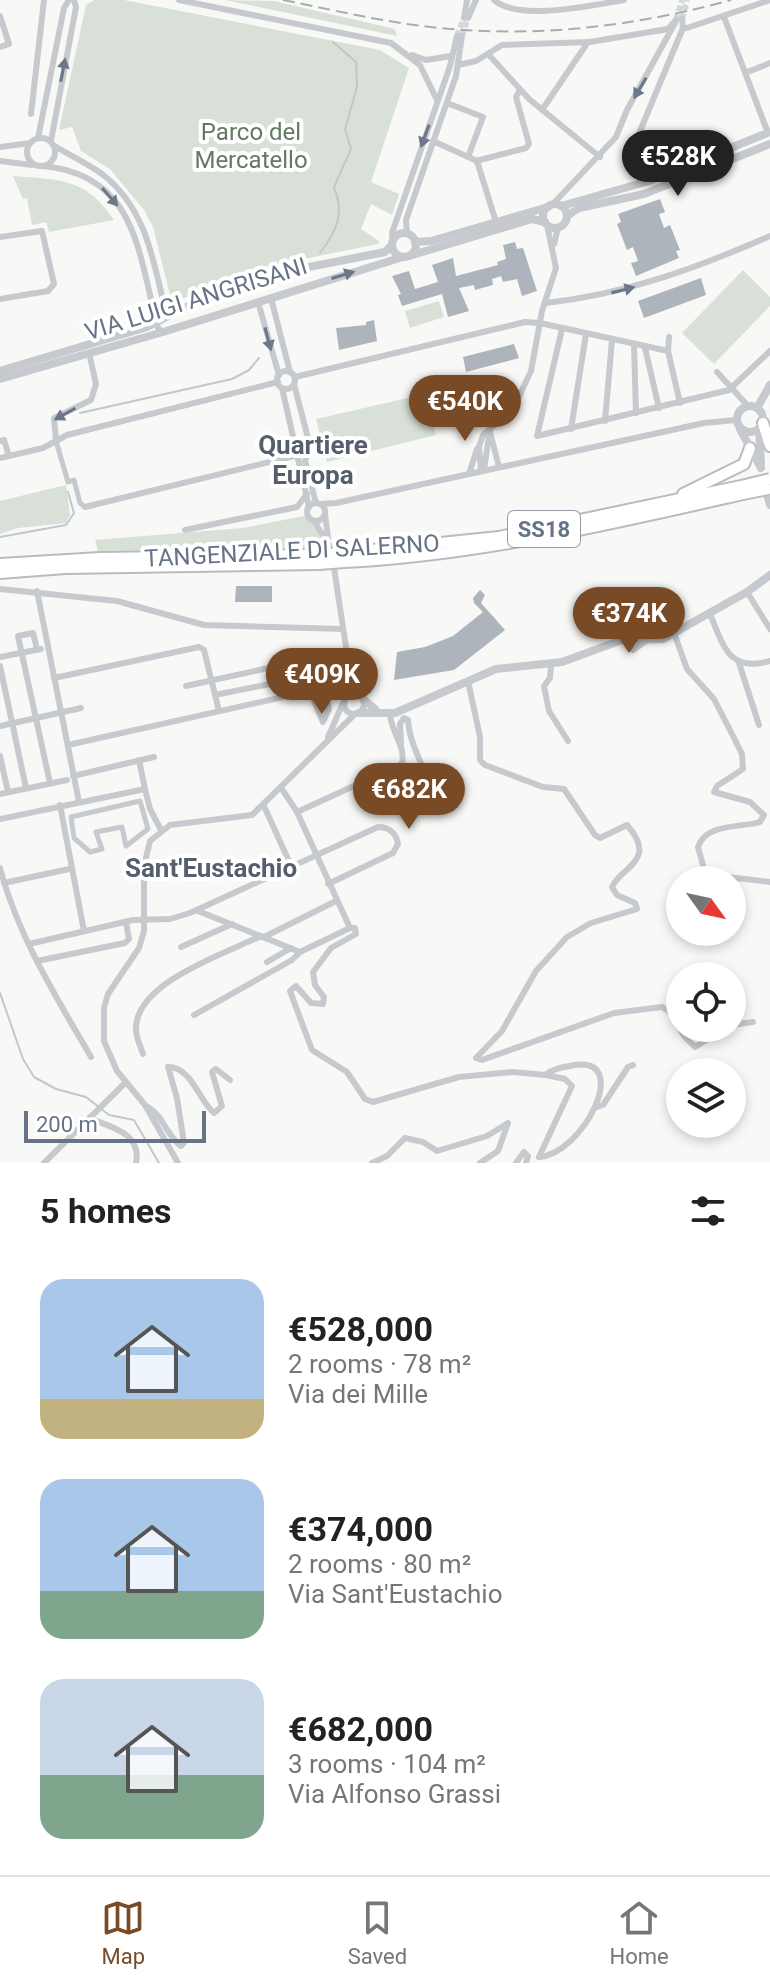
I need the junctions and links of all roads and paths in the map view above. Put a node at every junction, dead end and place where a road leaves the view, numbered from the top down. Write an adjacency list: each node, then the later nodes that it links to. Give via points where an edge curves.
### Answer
1 (44, 0): 29 (street)
2 (179, 0): 17 (street, via 380,40)
3 (467, 0): 4 (street, via 466,18)
4 (476, 0)
5 (494, 0): 6 (street, via 528,11)
6 (624, 0)
7 (770, 0): 10 (street)
8 (71, 2): 31 (street); 34 (street, one-way to 8)
9 (0, 16): 15 (street, via 9,44)
10 (724, 17): 12 (street); 24 (street)
11 (679, 20): 12 (street); 13 (street); 16 (street)
12 (683, 28): 22 (street)
13 (653, 33): 14 (street); 16 (street)
14 (588, 42): 18 (street, via 502,45); 28 (street)
15 (0, 47)
16 (664, 48): 20 (street)
17 (405, 52): 19 (street, via 426,60); 26 (street, via 426,73)
18 (489, 55): 23 (street); 25 (street)
19 (451, 56): 23 (street, via 459,36); 26 (street)
20 (656, 63): 22 (street); 37 (street, one-way to 37)
21 (770, 63): 24 (street)
22 (667, 64): 41 (street, via 635,143)
23 (458, 65): 27 (street)
24 (745, 73): 30 (street)
25 (520, 90): 28 (street); 39 (street, via 516,97 529,144)
26 (437, 100): 51 (street, one-way to 51)
27 (447, 103): 32 (street); 36 (street, via 483,117)
28 (542, 110): 37 (street)
29 (31, 114)
30 (769, 137): 41 (street); 43 (street, via 644,194 579,208)
31 (38, 138): 33 (street); 34 (street)
32 (433, 141): 36 (street); 47 (street, via 406,220)
33 (30, 143): 35 (street); 40 (street, via 28,156)
34 (52, 143): 40 (street, via 54,158); 59 (street, via 102,174 131,206 146,231)
35 (0, 147)
36 (468, 157): 39 (street)
37 (600, 157): 42 (street)
38 (0, 161): 40 (street)
39 (477, 161): 44 (street)
40 (40, 166): 61 (street, one-way to 61, via 89,177 125,214 139,244)
41 (649, 181): 42 (street)
42 (554, 206): 43 (street); 44 (street); 45 (street)
43 (567, 216): 46 (street)
44 (496, 222): 50 (street)
45 (546, 223): 46 (street); 52 (street); 53 (street, VIA LUIGI ANGRISANI, via 532,219)
46 (558, 228): 52 (street)
47 (407, 234): 50 (street); 51 (street)
48 (0, 237): 55 (street, via 42,231 54,284 48,291)
49 (769, 238): 58 (street, one-way to 49, via 655,281)
50 (415, 242): 53 (street)
51 (392, 243): 53 (street, via 394,252); 56 (street, VIA LUIGI ANGRISANI, via 385,252 298,270)
52 (554, 248): 58 (street, via 555,277)
53 (406, 256): 54 (street, VIA LUIGI ANGRISANI, one-way to 53)
54 (271, 297): 57 (street, VIA LUIGI ANGRISANI); 75 (street)
55 (0, 299)
56 (200, 300): 59 (street, VIA LUIGI ANGRISANI); 60 (street, via 193,311)
57 (258, 302): 60 (street, VIA LUIGI ANGRISANI); 77 (street, one-way to 77)
58 (546, 303): 62 (street)
59 (170, 313): 61 (street, VIA LUIGI ANGRISANI)
60 (207, 319): 64 (street, VIA LUIGI ANGRISANI)
61 (156, 321): 64 (street); 73 (street, VIA LUIGI ANGRISANI)
62 (540, 323): 63 (street); 75 (street, via 525,322); 87 (street, via 527,385 513,409)
63 (562, 329): 65 (street); 88 (street, via 537,436)
64 (163, 332): 72 (street, VIA LUIGI ANGRISANI)
65 (586, 334): 67 (street); 88 (street)
66 (669, 337): 70 (street)
67 (612, 340): 68 (street); 84 (street)
68 (634, 345): 69 (street); 83 (street)
69 (645, 348): 70 (street); 82 (street)
70 (667, 350): 80 (street)
71 (770, 351): 79 (street)
72 (89, 353): 76 (street, VIA LUIGI ANGRISANI); 91 (street, one-way to 91, via 96,384 87,403 54,418)
73 (0, 371)
74 (717, 372): 79 (street)
75 (293, 378): 77 (street); 77 (street, via 288,389); 105 (street, via 310,446 305,461)
76 (0, 379)
77 (280, 382): 91 (street); 94 (street)
78 (770, 385): 81 (street)
79 (732, 388): 80 (street); 81 (street)
80 (680, 403): 82 (street)
81 (753, 407): 85 (street, via 739,411); 86 (street, via 762,415)
82 (659, 408): 83 (street)
83 (636, 413): 84 (street)
84 (605, 421): 88 (street)
85 (738, 424): 86 (street, via 749,433); 93 (street); 97 (street, via 704,423)
86 (761, 426): 92 (highway); 93 (street, via 761,468)
87 (490, 429): 89 (street); 97 (street); 98 (street)
88 (571, 429)
89 (481, 438): 98 (street); 99 (street)
90 (0, 441): 95 (street)
91 (56, 441): 95 (street); 106 (street, via 68,482 74,480)
92 (770, 446)
93 (750, 448): 108 (highway, via 747,462 735,470)
94 (298, 455): 102 (street); 106 (street)
95 (9, 456): 96 (street)
96 (0, 458)
97 (499, 467): 98 (street)
98 (482, 470): 99 (street)
99 (469, 474): 103 (street)
100 (769, 488): 101 (highway, TANGENZIALE DI SALERNO / SS18, bridge); 104 (street)
101 (742, 490): 108 (highway, TANGENZIALE DI SALERNO / SS18); 113 (highway, TANGENZIALE DI SALERNO / SS18, via 520,542 414,557)
102 (307, 494): 105 (street); 107 (street)
103 (336, 503): 105 (street); 109 (street)
104 (770, 505)
105 (313, 506): 107 (street); 109 (street); 110 (street)
106 (85, 507)
107 (297, 507): 111 (street)
108 (640, 509): 113 (highway, TANGENZIALE DI SALERNO / SS18, via 499,537)
109 (326, 514): 110 (street); 112 (street)
110 (314, 521): 112 (street)
111 (185, 530)
112 (328, 541): 121 (street)
113 (344, 557): 114 (highway, TANGENZIALE DI SALERNO / SS18, bridge); 115 (highway, TANGENZIALE DI SALERNO / SS18, bridge, via 319,564)
114 (0, 564)
115 (0, 573)
116 (768, 577): 119 (street)
117 (0, 589): 118 (street)
118 (37, 591): 121 (street, via 117,601 204,625); 125 (street)
119 (747, 592): 120 (street); 122 (street)
120 (710, 614): 123 (street); 131 (street, via 722,643)
121 (343, 629): 134 (street)
122 (770, 629)
123 (674, 633): 124 (street); 183 (street, via 687,669 714,699 742,754 743,769 714,792 750,802 764,815 760,822 706,835 698,847 701,862 711,875)
124 (646, 641): 127 (street); 132 (street, via 622,640)
125 (48, 647): 126 (street); 137 (street)
126 (37, 649): 128 (street); 128 (street, via 33,633 18,636)
127 (633, 650)
128 (22, 652): 129 (street); 152 (street)
129 (0, 657)
130 (770, 661): 131 (street)
131 (739, 663): 154 (street)
132 (551, 665): 140 (street, via 500,668); 157 (street, via 544,686 547,706)
133 (0, 666): 153 (street)
134 (349, 667): 136 (street); 139 (street); 144 (street)
135 (310, 676): 136 (street); 138 (street, via 296,662); 143 (street)
136 (323, 676): 139 (street); 142 (street); 142 (street, via 329,709 323,722)
137 (54, 678): 138 (street, via 199,647); 149 (street)
138 (211, 681): 141 (street); 143 (street)
139 (345, 681): 145 (street)
140 (468, 681): 151 (street); 202 (street, via 480,760 543,787 564,789 600,838 627,825 638,856 612,887 637,909 591,923 567,937 536,971 502,1031 476,1058 614,1013)
141 (186, 686)
142 (310, 691): 147 (street)
143 (215, 695): 147 (street)
144 (361, 697): 145 (street, via 350,694); 148 (street); 150 (street, via 364,706)
145 (344, 702): 150 (street, via 348,712); 156 (street)
146 (81, 708): 149 (street)
147 (219, 711): 159 (street)
148 (379, 712): 150 (street); 151 (street)
149 (62, 713): 152 (street); 159 (street)
150 (357, 713): 156 (street)
151 (390, 714): 158 (street)
152 (37, 718): 153 (street); 165 (street)
153 (13, 723): 155 (street); 166 (street)
154 (759, 725)
155 (0, 726)
156 (327, 740): 168 (street)
157 (568, 741)
158 (401, 744): 163 (street, via 403,760); 175 (street, via 400,724 407,719)
159 (68, 745): 164 (street)
160 (0, 756): 169 (street)
161 (154, 757): 162 (street)
162 (139, 760): 164 (street); 167 (street)
163 (393, 768): 170 (street); 176 (street)
164 (70, 778): 165 (street); 172 (street)
165 (50, 783): 166 (street)
166 (26, 788): 169 (street)
167 (145, 789): 172 (street); 178 (street)
168 (282, 789): 174 (street); 176 (street)
169 (4, 793)
170 (397, 795)
171 (140, 801): 171 (street, via 71,817 74,838 90,852 102,849 96,832 122,827 126,846 148,829)
172 (79, 802): 173 (street)
173 (60, 805): 177 (street); 182 (street)
174 (264, 806): 178 (street, via 252,815 205,818); 181 (street)
175 (437, 810)
176 (297, 812): 179 (street)
177 (0, 819)
178 (161, 830): 190 (street, via 145,854)
179 (316, 856): 181 (street); 185 (street); 185 (street, via 378,827 396,837 393,853)
180 (0, 868): 184 (street)
181 (292, 868): 186 (street)
182 (70, 869): 184 (street); 194 (street)
183 (770, 882)
184 (4, 883): 196 (street)
185 (328, 884): 187 (street)
186 (220, 901): 188 (street); 189 (street)
187 (336, 901): 193 (street); 195 (street)
188 (197, 911): 189 (street); 190 (street)
189 (217, 917): 192 (street)
190 (145, 919): 191 (street); 211 (street, via 139,948 104,1008 104,1041)
191 (126, 922): 194 (street); 200 (street, via 125,943)
192 (232, 924): 195 (street); 197 (street)
193 (350, 928): 199 (street); 209 (street, via 356,934 323,955 313,972 323,1004 311,1003 296,986 290,991 312,1050 351,1076 365,1099 373,1102 459,1077)
194 (84, 931): 196 (street)
195 (262, 937): 198 (street); 206 (street, via 162,984 137,1021)
196 (29, 944): 200 (street)
197 (181, 947)
198 (291, 948): 199 (street); 201 (street)
199 (300, 952): 203 (street)
200 (37, 961): 207 (street)
201 (267, 962)
202 (666, 1010)
203 (194, 1015)
204 (753, 1022): 205 (street)
205 (746, 1023)
206 (143, 1054)
207 (91, 1057)
208 (633, 1065): 213 (street)
209 (545, 1075): 213 (street, via 579,1064 596,1069); 213 (street, via 572,1086 539,1157 589,1124)
210 (230, 1080): 212 (street, via 216,1069 212,1072 222,1106 214,1113 190,1079 168,1067 181,1146)
211 (125, 1083): 212 (street); 214 (street)
212 (145, 1105): 217 (street)
213 (597, 1107)
214 (94, 1116): 215 (street); 216 (street, via 129,1137)
215 (44, 1163)
216 (136, 1163)
217 (178, 1163)
218 (372, 1163): 219 (street, via 405,1138 437,1151 487,1136 508,1123 498,1151)
219 (480, 1163)
220 (516, 1163): 221 (street, via 524,1152)
221 (526, 1163)

